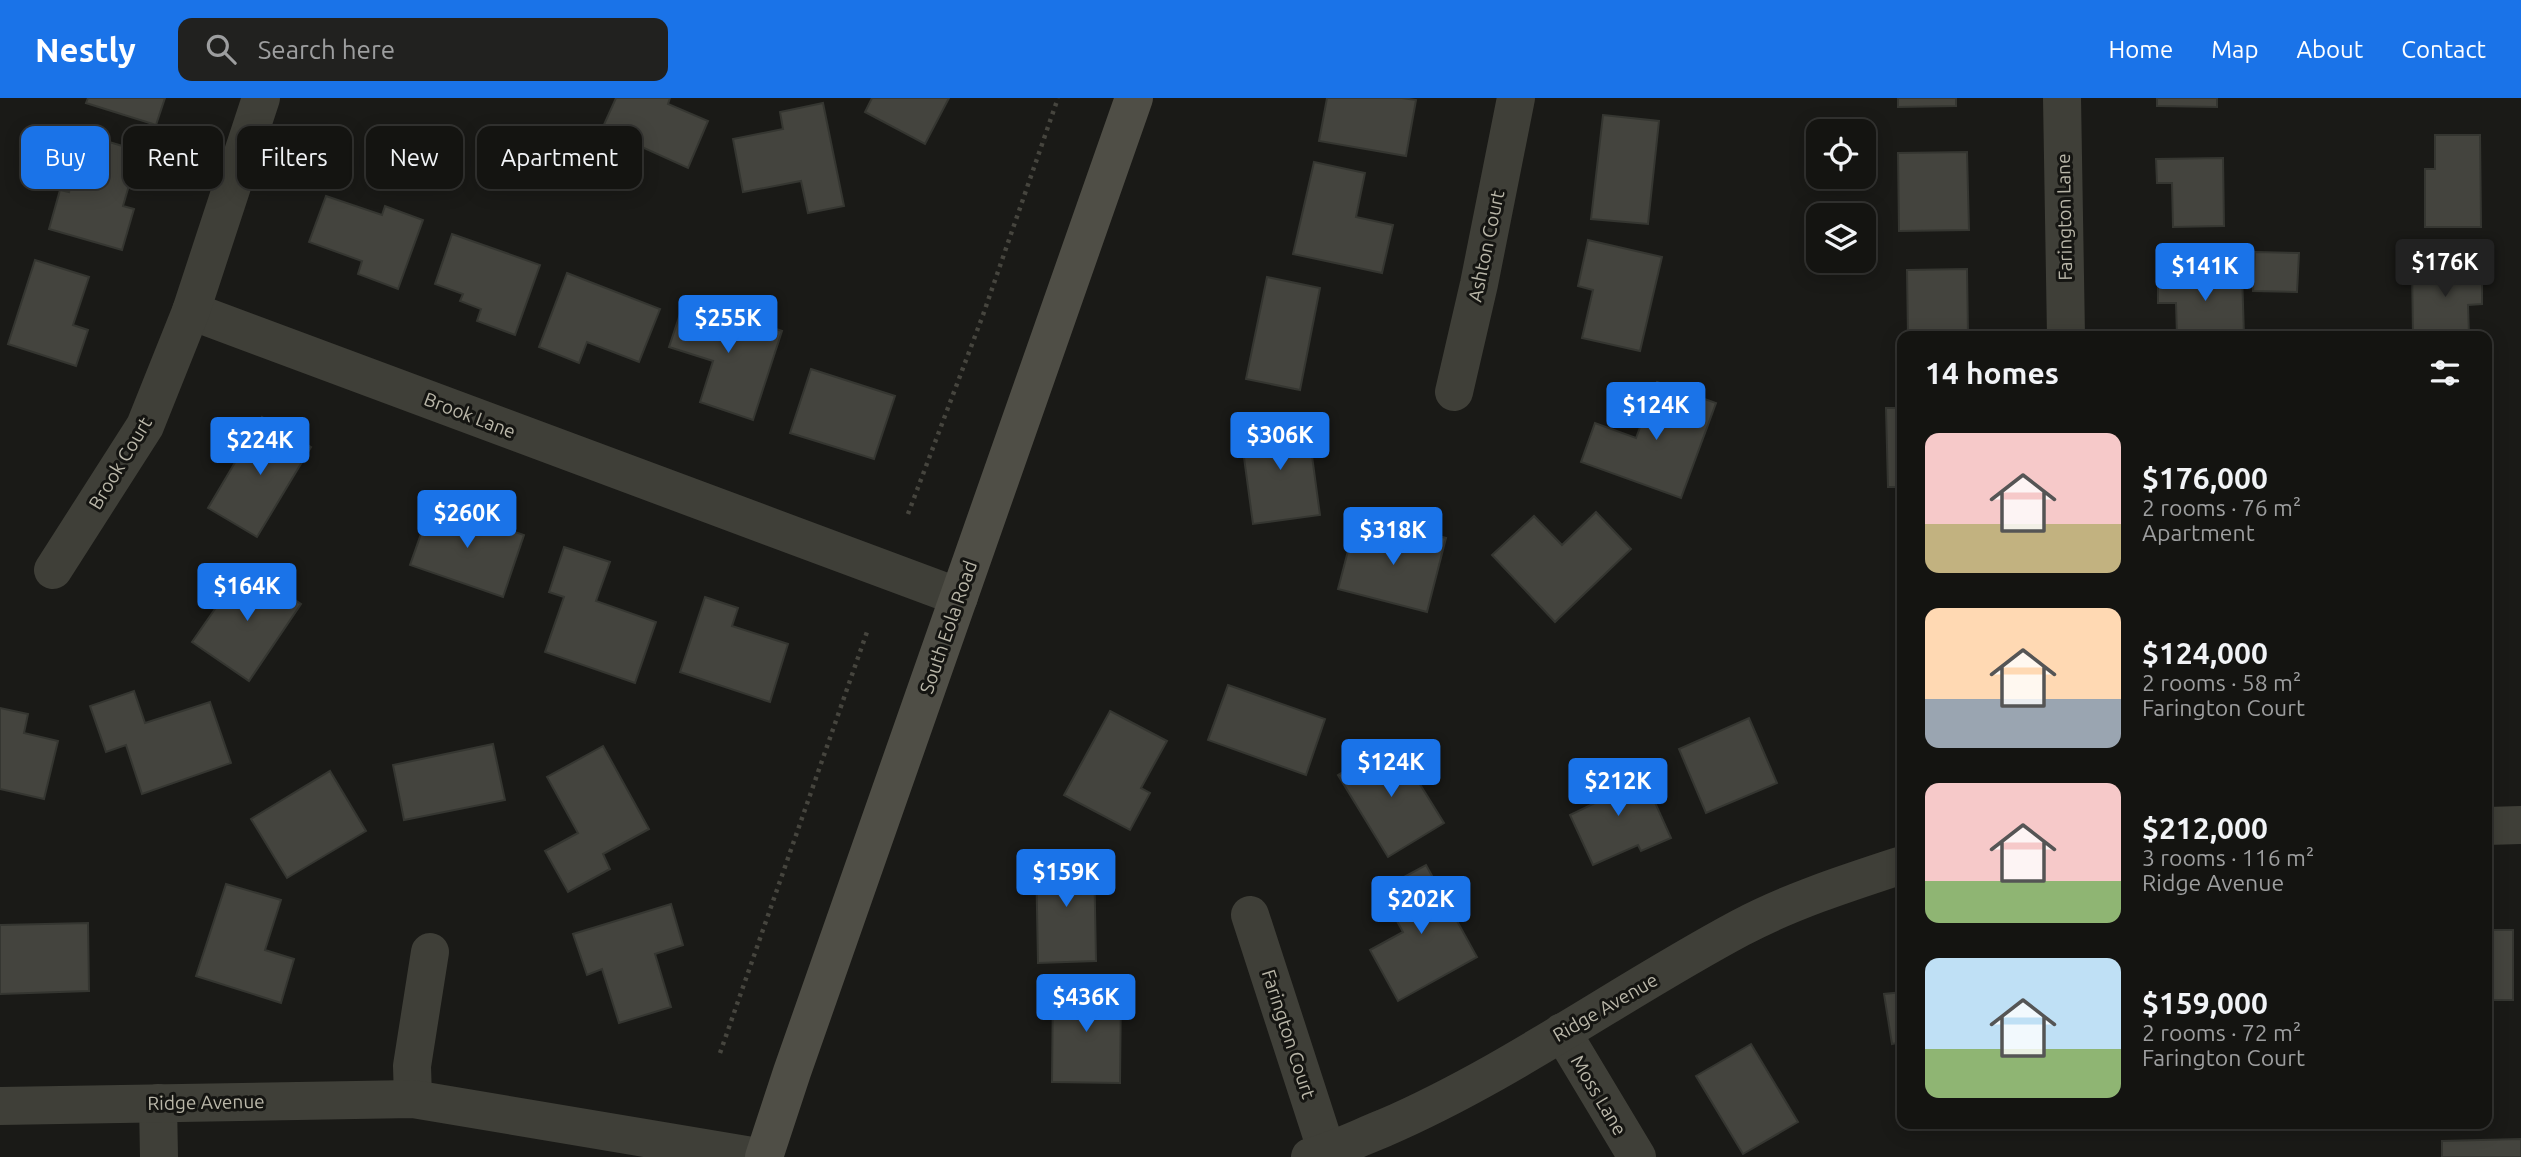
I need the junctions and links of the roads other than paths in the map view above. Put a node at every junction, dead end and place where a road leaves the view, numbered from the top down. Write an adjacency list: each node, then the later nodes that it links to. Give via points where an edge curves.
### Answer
1 (261, 98): 5 (street)
2 (1134, 98): 9 (street, South Eola Road)
3 (1516, 98): 7 (street, Ashton Court)
4 (2062, 98): 6 (street, Farington Lane)
5 (191, 311): 8 (street, Brook Court, via 145,426); 9 (street, Brook Lane)
6 (2067, 331)
7 (1454, 393)
8 (53, 570)
9 (958, 597): 22 (street, South Eola Road)
10 (2521, 825): 11 (street)
11 (2492, 826)
12 (1897, 866): 15 (street, Ridge Avenue, via 1829,888 1741,928)
13 (1250, 915): 19 (street, Farington Court)
14 (430, 952): 16 (street, via 412,1066)
15 (1562, 1032): 19 (street, Ridge Avenue, via 1415,1114); 23 (street, Moss Lane)
16 (413, 1099): 17 (street, Ridge Avenue); 21 (street, Ridge Avenue)
17 (158, 1103): 18 (street, Ridge Avenue); 20 (street)
18 (0, 1106)
19 (1319, 1154)
20 (159, 1157)
21 (758, 1157)
22 (764, 1157)
23 (1637, 1157)

